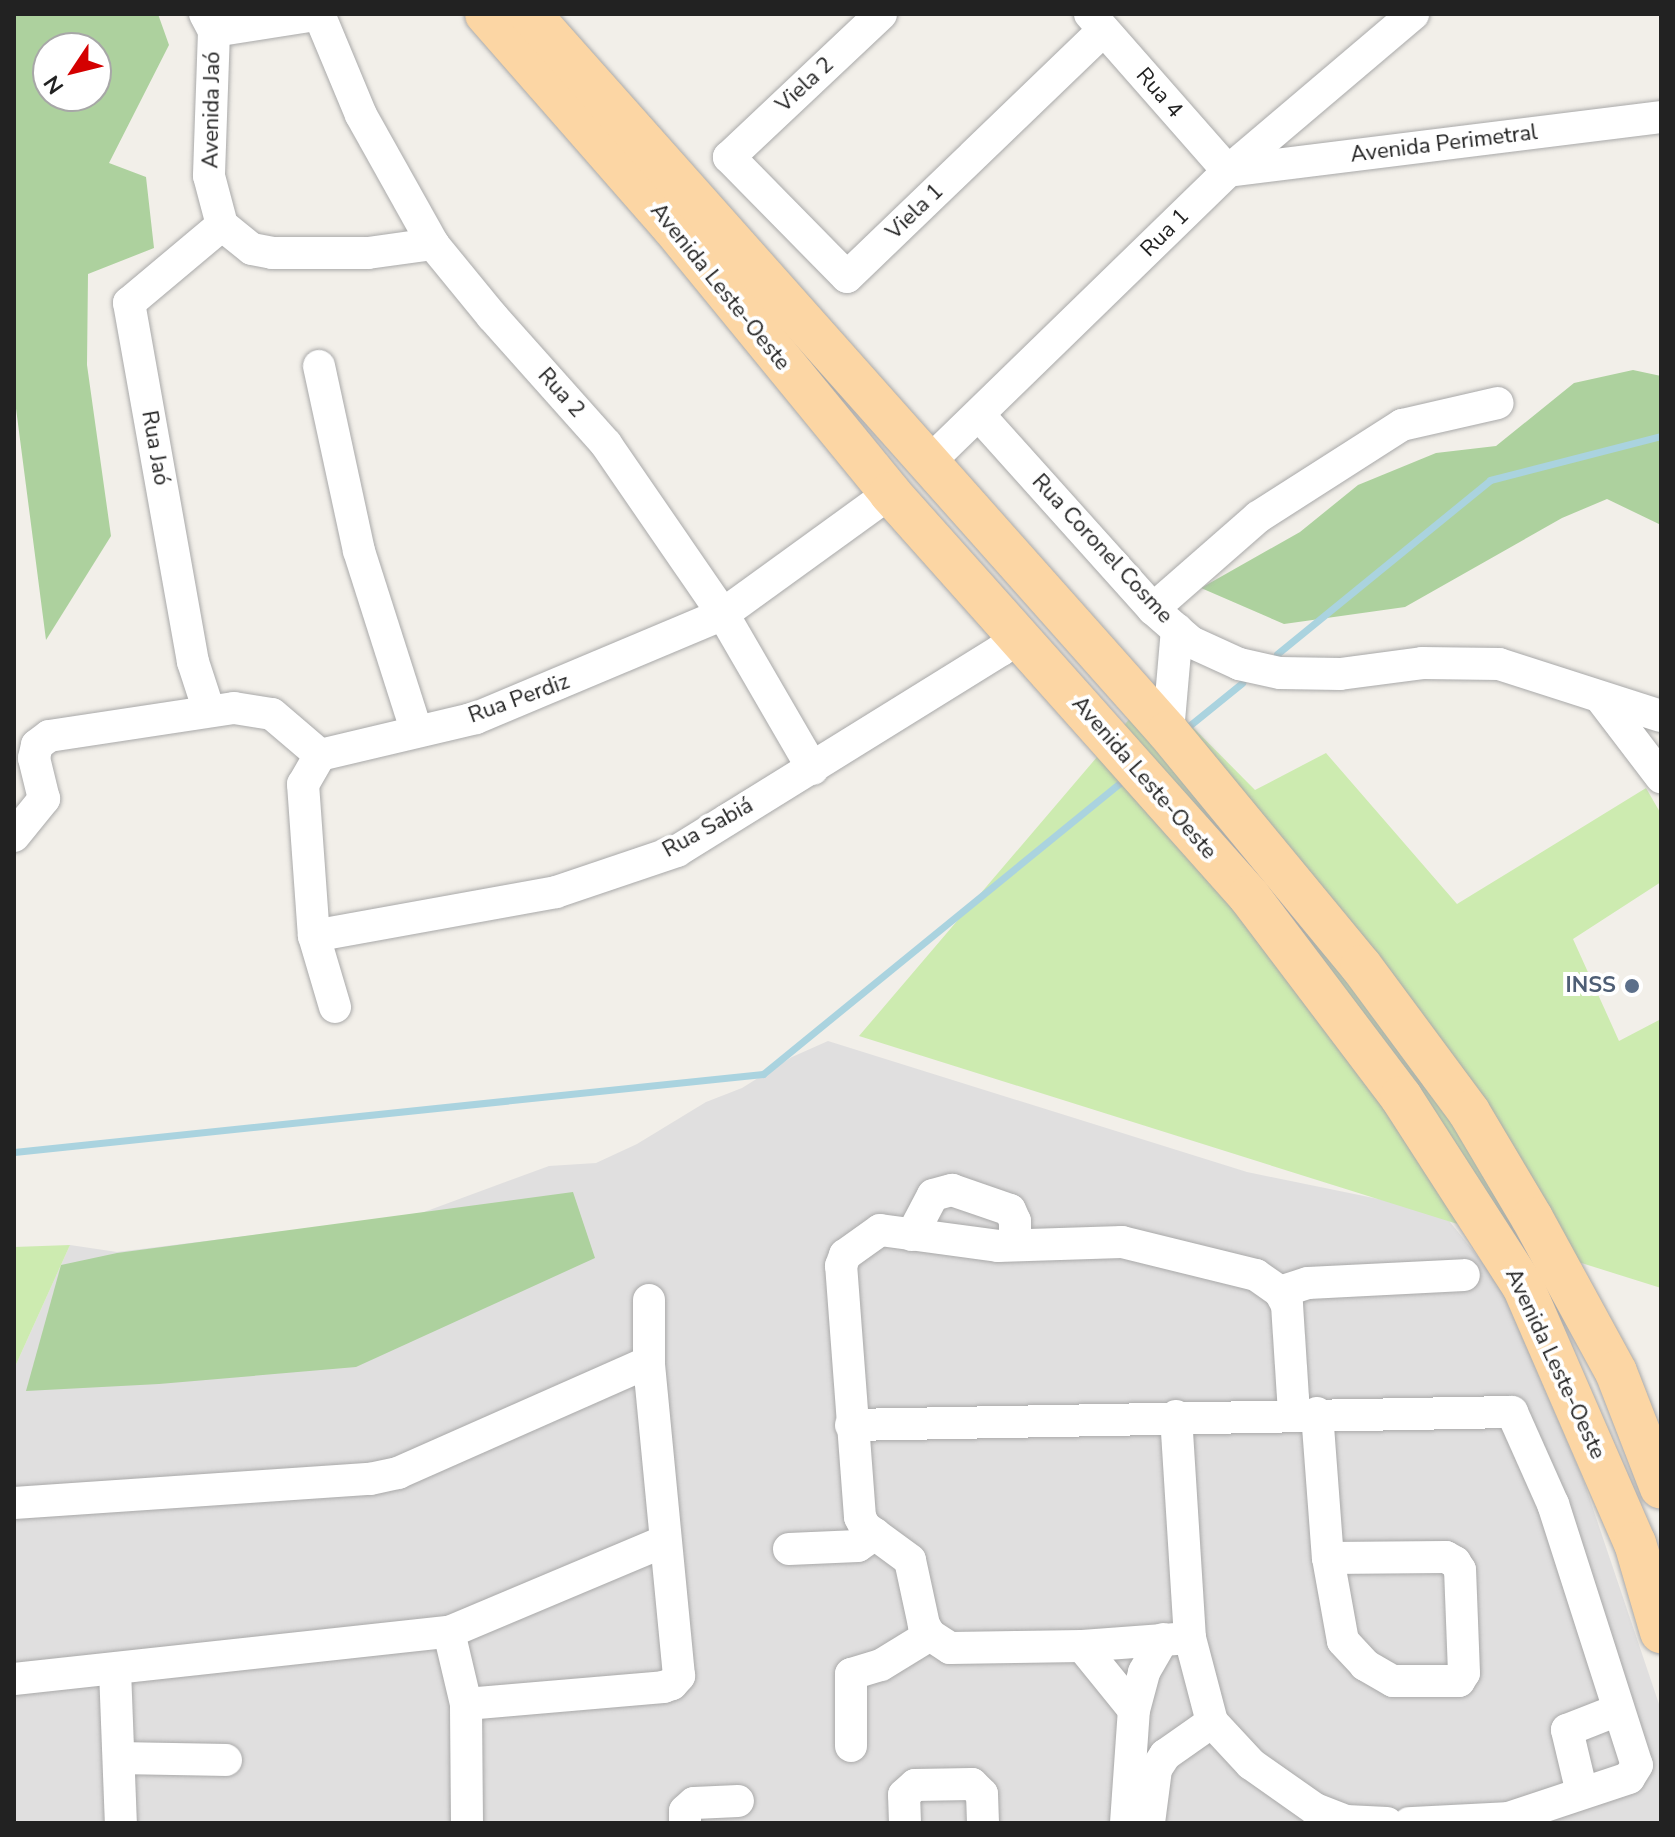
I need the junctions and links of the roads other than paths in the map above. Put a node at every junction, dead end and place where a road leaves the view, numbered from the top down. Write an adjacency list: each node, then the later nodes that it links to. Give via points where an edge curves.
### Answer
1 (320, 14): 7 (street); 12 (street, Rua 2, via 361,115)
2 (486, 14): 16 (main road, Avenida Leste-Oeste, via 671,225)
3 (530, 14): 14 (main road, Avenida Leste-Oeste)
4 (881, 14): 9 (street, Viela 2)
5 (1413, 14): 10 (street, Rua 1)
6 (1097, 22): 9 (street, Viela 1, via 847,277); 10 (street, Rua 4)
7 (210, 23): 11 (street, Avenida Jaó, via 209,176)
8 (1661, 117): 10 (street, Avenida Perimetral)
9 (729, 157)
10 (1228, 171): 17 (street, Rua 1)
11 (222, 225): 12 (street, via 252,249 272,253 368,253); 24 (street, Rua Jaó, via 129,303 193,662)
12 (433, 244): 20 (street, Rua 2, via 606,444)
13 (319, 366): 26 (street, via 359,551)
14 (850, 375): 16 (main road); 18 (main road, Avenida Leste-Oeste)
15 (1498, 403): 21 (street, via 1402,425 1258,517)
16 (817, 406): 19 (main road, Avenida Leste-Oeste)
17 (979, 415): 18 (street, Rua 1); 21 (street, Rua Coronel Cosme)
18 (928, 463): 27 (main road, Avenida Leste-Oeste)
19 (890, 493): 20 (street, Rua Perdiz); 22 (main road, Avenida Leste-Oeste)
20 (723, 614): 26 (street, Rua Perdiz, via 476,718); 29 (street, Rua 2)
21 (1165, 619): 23 (street, Rua Coronel Cosme, via 1191,642 1239,664 1280,673 1340,674 1422,663 1499,664); 27 (street)
22 (1017, 635): 29 (street, Rua Sabiá); 34 (main road, Avenida Leste-Oeste, via 1249,896)
23 (1600, 697): 25 (street, Rua Coronel Cosme); 30 (street)
24 (209, 711): 28 (street, via 234,708 272,714); 31 (street, via 49,736 37,745 34,758 44,799)
25 (1661, 716)
26 (416, 730): 28 (street, Rua Perdiz)
27 (1168, 732): 33 (main road, Avenida Leste-Oeste)
28 (320, 755): 32 (street, via 303,784)
29 (813, 769): 32 (street, Rua Sabiá, via 677,851 556,892)
30 (1661, 777)
31 (14, 836)
32 (314, 936): 35 (street)
33 (1361, 966): 34 (main road, via 1340,987); 36 (main road, Avenida Leste-Oeste)
34 (1323, 992): 37 (main road, Avenida Leste-Oeste)
35 (335, 1007)
36 (1393, 1011): 37 (main road, via 1374,1005 1364,1009 1356,1017); 47 (main road, Avenida Leste-Oeste, via 1469,1112 1532,1218 1616,1372)
37 (1354, 1034): 54 (main road, Avenida Leste-Oeste, via 1523,1286 1635,1543)
38 (912, 1235): 39 (street); 39 (street, via 933,1195 952,1190 1010,1210); 46 (street, via 880,1230 855,1244 841,1266)
39 (1015, 1245): 41 (street, via 1122,1242 1256,1275)
40 (1464, 1275): 41 (street, via 1308,1283)
41 (1280, 1292): 44 (street, via 1287,1305)
42 (649, 1300): 43 (street)
43 (649, 1362): 48 (street, via 398,1473); 50 (street)
44 (1306, 1414): 45 (street); 52 (street); 62 (street, via 1507,1409 1517,1418)
45 (1176, 1416): 46 (street); 56 (street)
46 (851, 1425): 49 (street, via 860,1517)
47 (1661, 1488)
48 (14, 1503)
49 (875, 1534): 51 (street, via 858,1546); 55 (street, via 910,1560)
50 (665, 1541): 53 (street); 60 (street, via 679,1676 672,1684)
51 (789, 1549)
52 (1328, 1558): 52 (street, via 1338,1628 1365,1665 1393,1681 1459,1681 1464,1673 1460,1570 1455,1562 1446,1557)
53 (449, 1632): 58 (street); 60 (street)
54 (1661, 1632)
55 (930, 1635): 57 (street, via 950,1648); 64 (street, via 881,1665 851,1674)
56 (1176, 1638): 57 (street); 61 (street, via 1144,1672); 63 (street)
57 (1082, 1646): 61 (street)
58 (115, 1670): 59 (street); 65 (street)
59 (14, 1679)
60 (466, 1704): 71 (street)
61 (1134, 1710): 75 (street)
62 (1618, 1710): 67 (street, via 1567,1730); 67 (street, via 1636,1758 1634,1773)
63 (1212, 1722): 76 (street, via 1165,1755 1156,1769); 77 (street, via 1251,1764 1315,1809 1346,1821)
64 (851, 1746)
65 (120, 1758): 66 (street); 70 (street)
66 (226, 1760)
67 (1582, 1793): 69 (street)
68 (738, 1801): 72 (street, via 694,1803 685,1811)
69 (1509, 1820): 78 (street)
70 (121, 1823)
71 (467, 1823)
72 (685, 1823)
73 (905, 1823): 74 (street, via 904,1795 915,1785 972,1784 982,1794)
74 (983, 1823)
75 (1126, 1823)
76 (1149, 1823)
77 (1387, 1823)
78 (1409, 1823)

